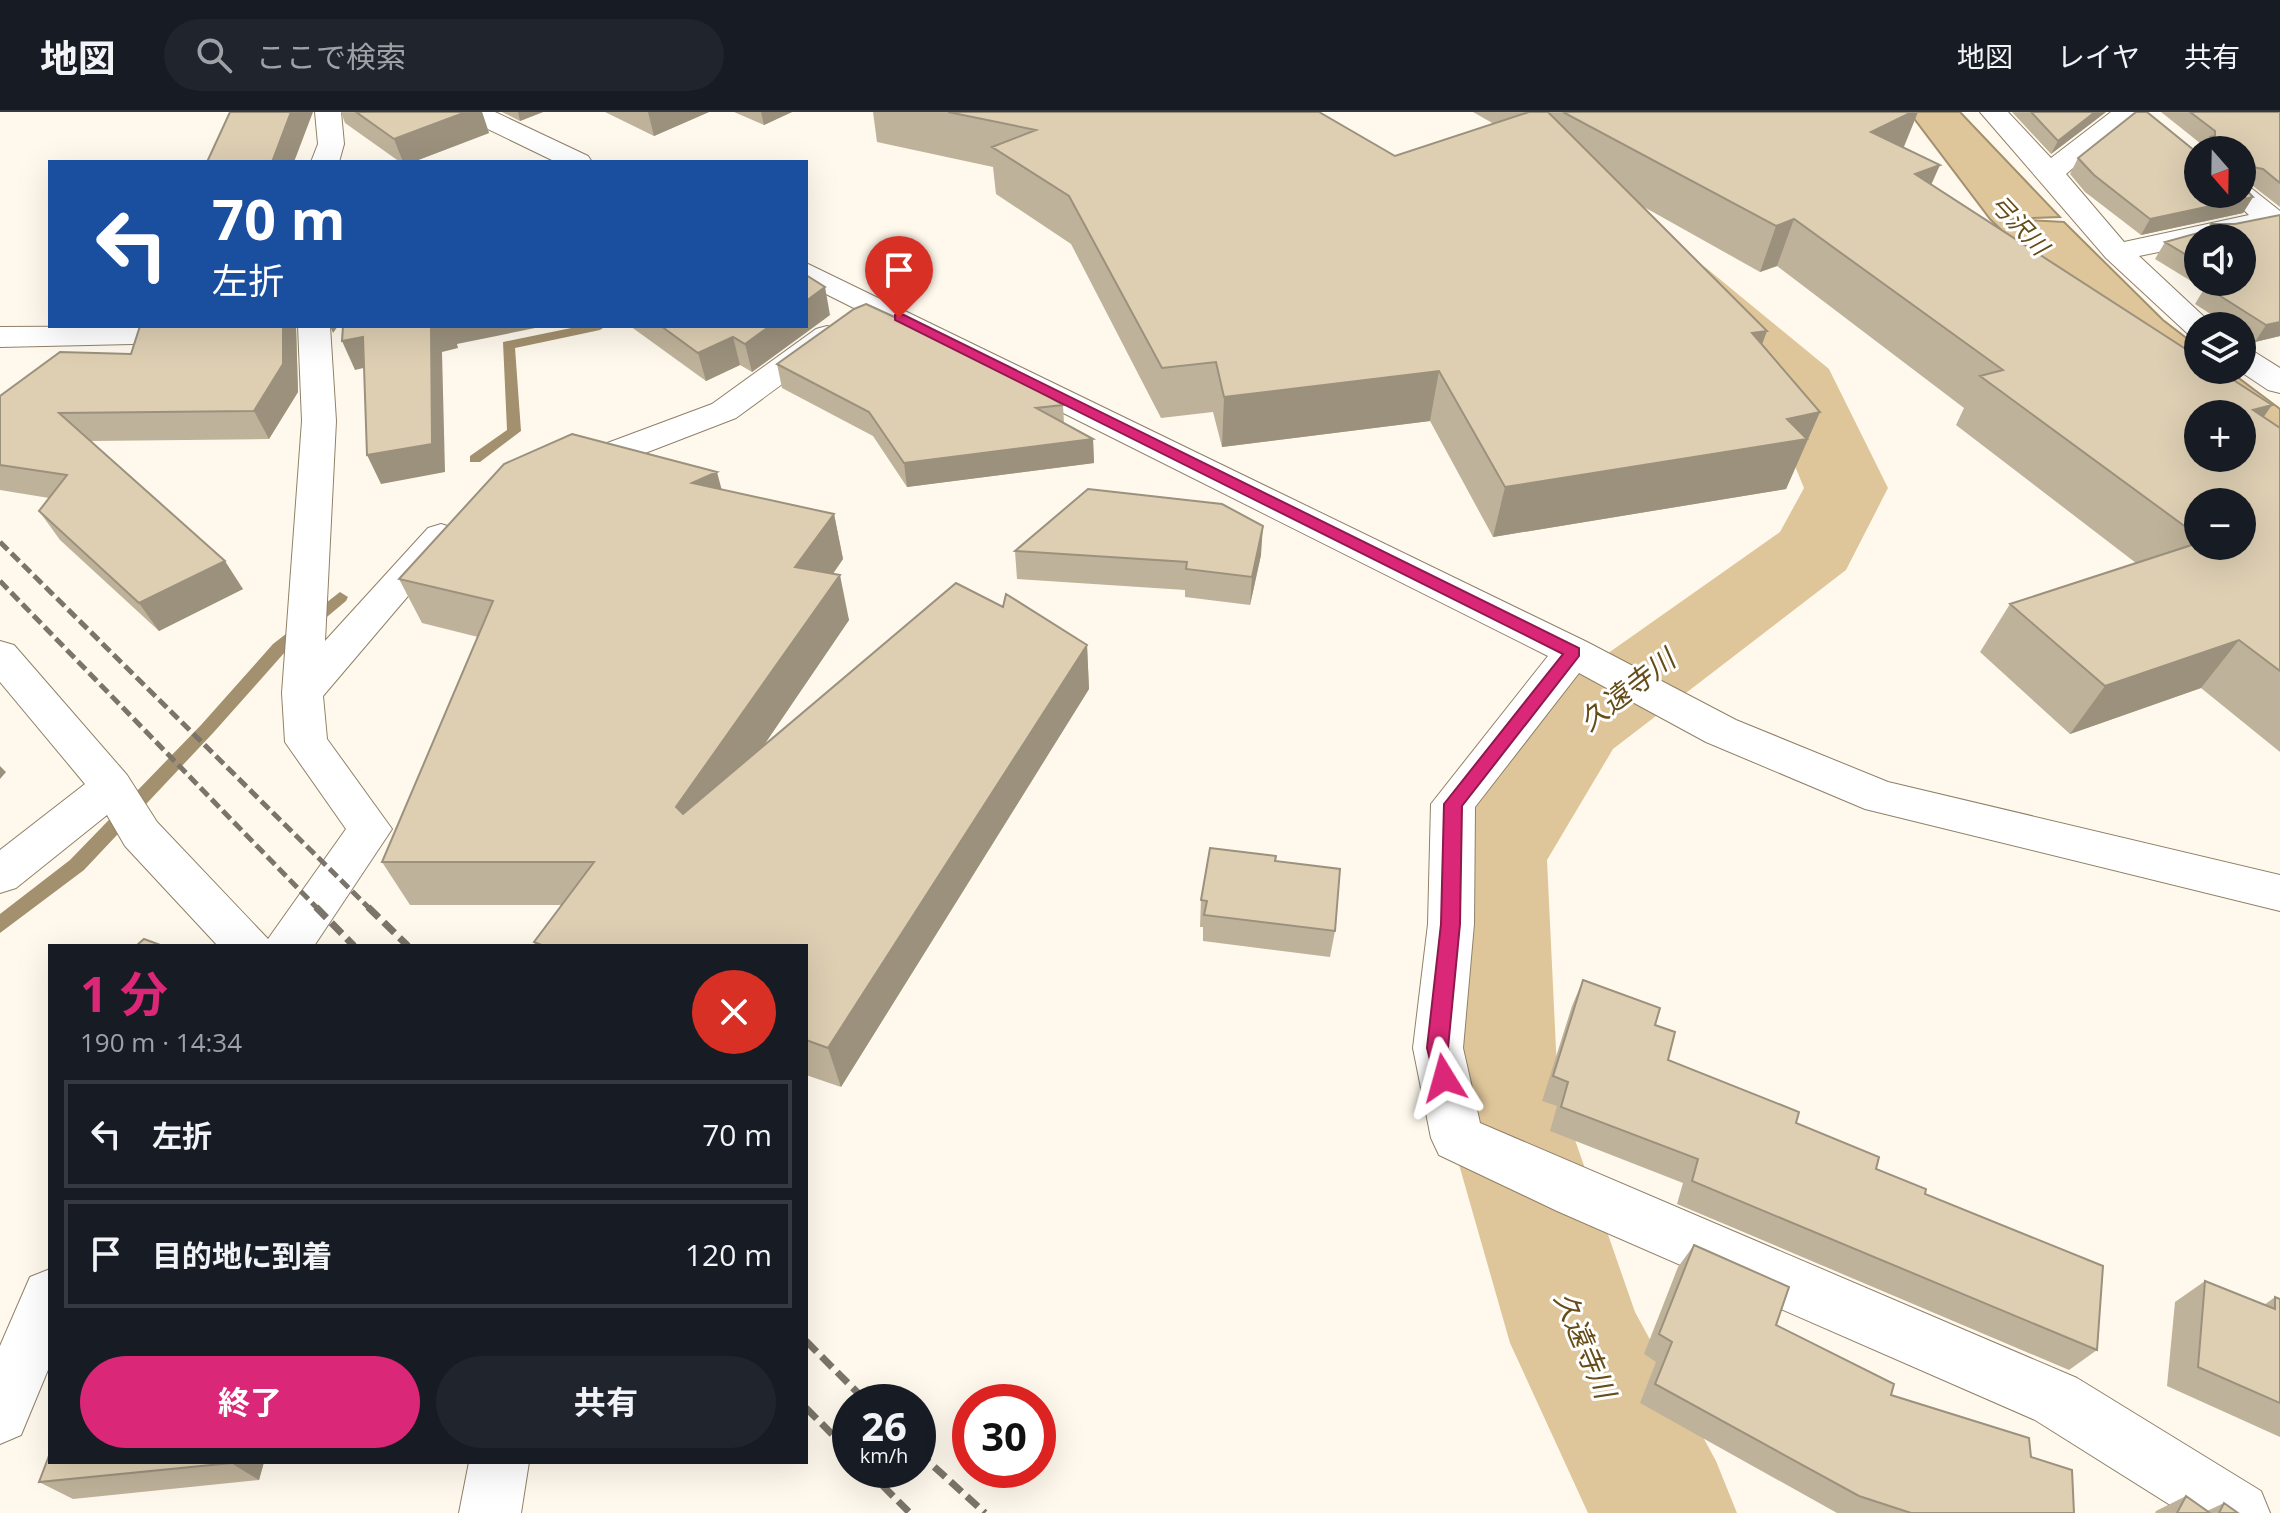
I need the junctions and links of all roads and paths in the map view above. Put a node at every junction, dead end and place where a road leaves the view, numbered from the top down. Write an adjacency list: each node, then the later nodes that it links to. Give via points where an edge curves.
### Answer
1 (328, 112): 5 (street, via 331,144)
2 (474, 112): 6 (street)
3 (1993, 112): 7 (street)
4 (2139, 115): 7 (street)
5 (326, 160)
6 (574, 160)
7 (2050, 173): 9 (street)
8 (2256, 206): 9 (street, via 2272,219)
9 (2117, 252): 12 (street)
10 (808, 273): 11 (street)
11 (871, 304): 18 (street, via 724,411); 20 (street)
12 (2184, 313)
13 (168, 328): 15 (street, via 132,334)
14 (314, 328): 22 (street, via 319,421)
15 (0, 337)
16 (2256, 367): 17 (street)
17 (2280, 383)
18 (539, 482)
19 (468, 509): 22 (street)
20 (1573, 652): 25 (street, via 1721,731 1880,797); 32 (street, via 1453,804 1451,924 1438,1048 1457,1138 2056,1399)
21 (0, 655): 23 (street)
22 (302, 693): 27 (street, via 306,742 370,829)
23 (112, 787): 24 (street); 26 (street, via 141,834)
24 (0, 875)
25 (2280, 893)
26 (246, 944)
27 (289, 944)
28 (48, 1302): 29 (street)
29 (0, 1414)
30 (499, 1464): 31 (street)
31 (490, 1513)
32 (2239, 1513)

